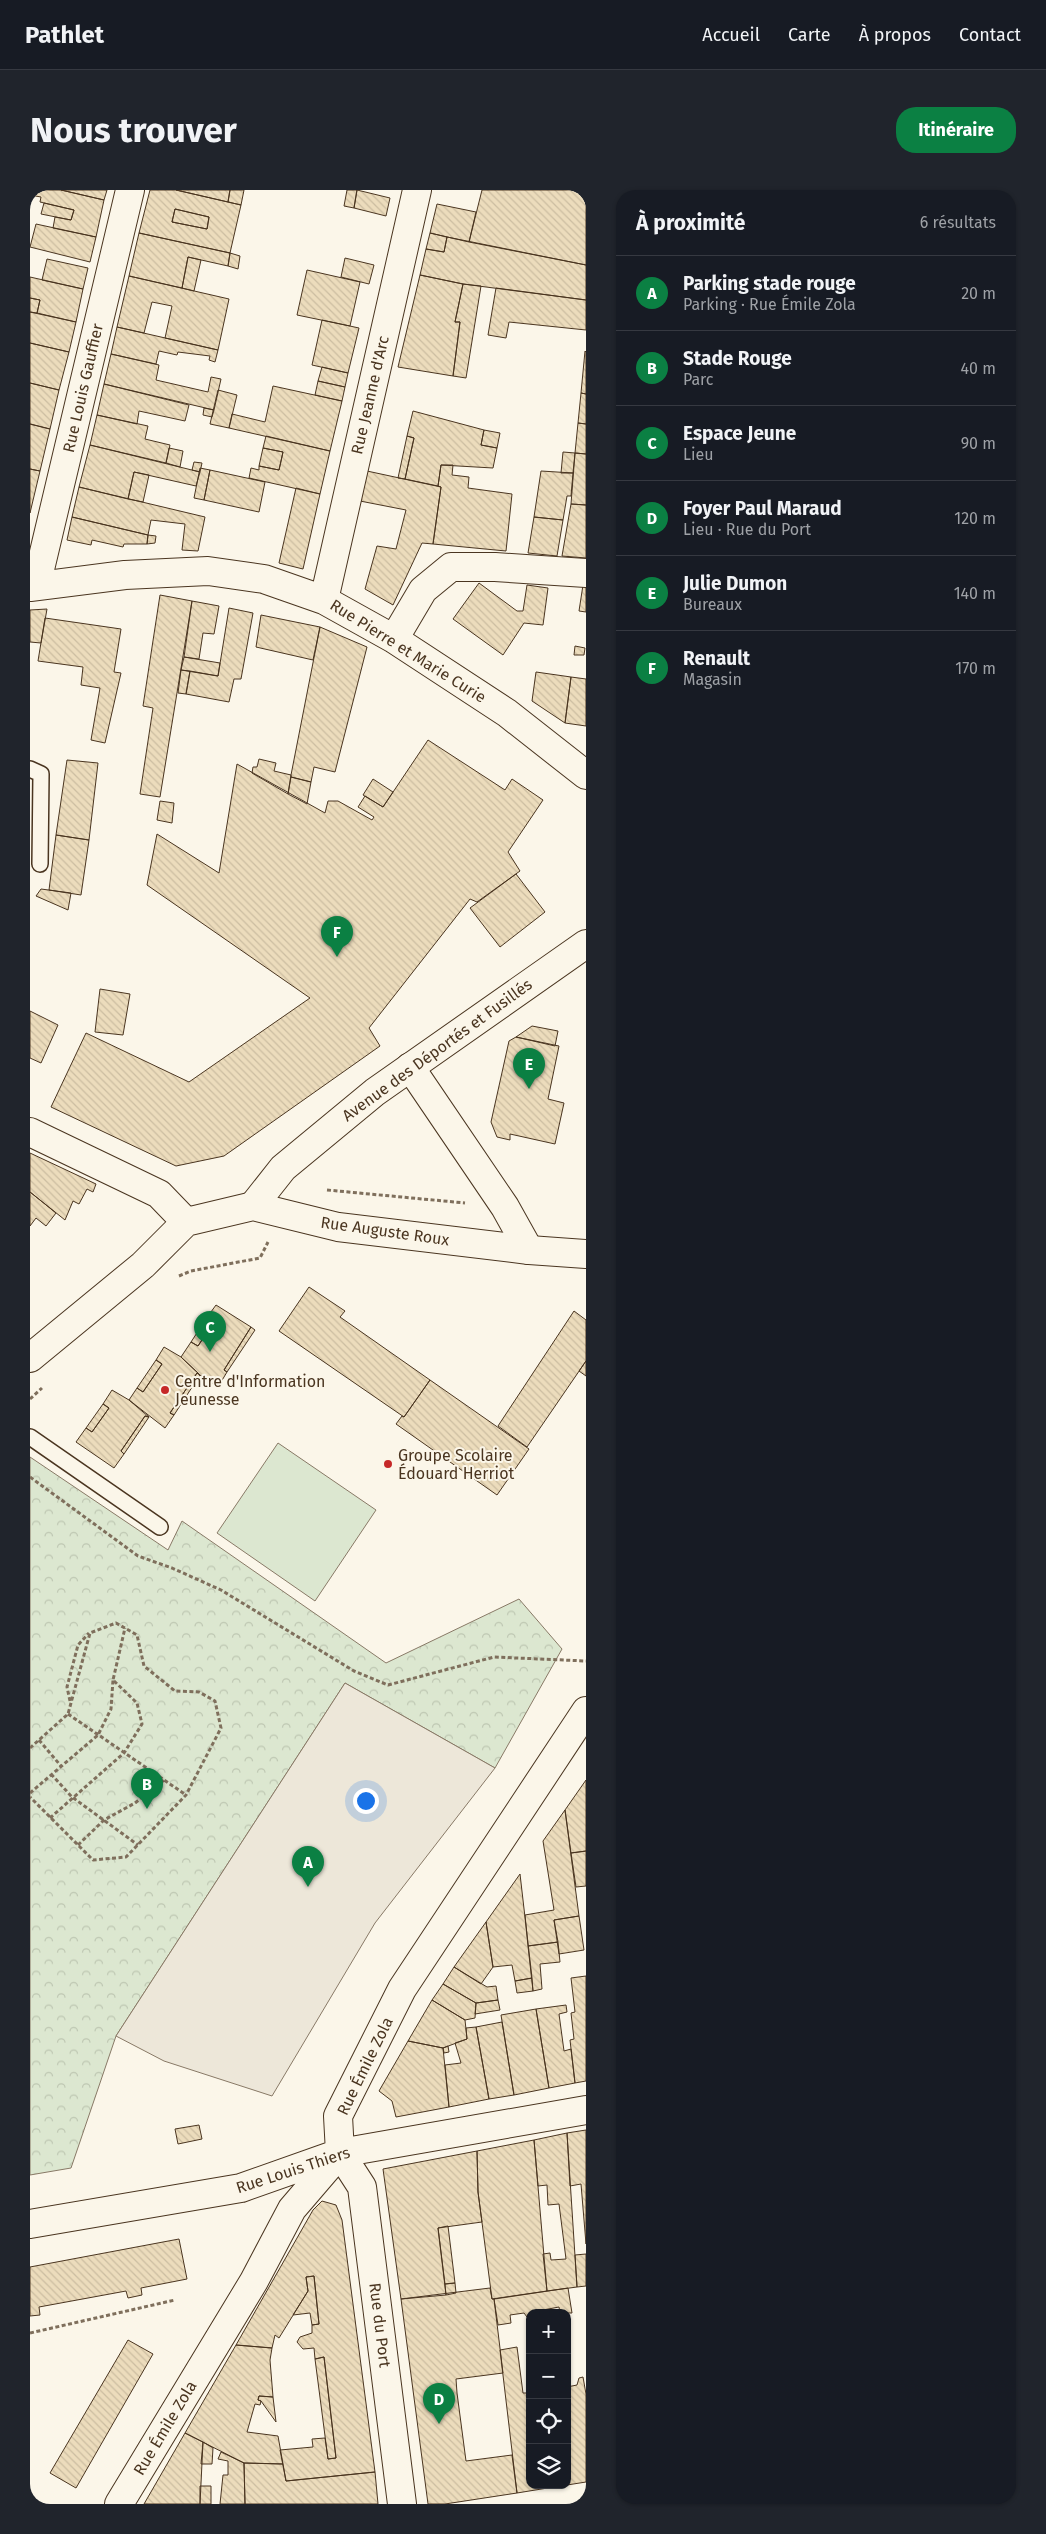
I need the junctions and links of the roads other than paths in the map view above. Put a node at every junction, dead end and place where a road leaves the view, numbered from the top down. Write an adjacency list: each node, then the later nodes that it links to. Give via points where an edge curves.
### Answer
1 (130, 190): 4 (street, Rue Louis Gauffier)
2 (417, 190): 5 (street, Rue Jeanne d'Arc)
3 (586, 573): 6 (street, via 495,566 451,567 423,590)
4 (33, 586): 5 (street, Rue Pierre et Marie Curie, via 125,575 208,571 264,579)
5 (324, 600): 6 (street, Rue Pierre et Marie Curie)
6 (394, 639): 8 (street, Rue Pierre et Marie Curie, via 507,714)
7 (30, 769): 9 (lane, via 41,774)
8 (586, 775)
9 (40, 864)
10 (586, 944): 11 (street, Avenue des Déportés et Fusillés)
11 (410, 1067): 13 (street, Avenue des Déportés et Fusillés, via 283,1168); 15 (street, via 505,1207)
12 (30, 1132): 14 (street, via 159,1194)
13 (253, 1206): 14 (street, Rue Auguste Roux); 15 (street, Rue Auguste Roux, via 338,1227)
14 (186, 1222): 17 (street, via 143,1265)
15 (530, 1250): 16 (street, Rue Auguste Roux)
16 (586, 1254)
17 (30, 1358)
18 (30, 1437): 19 (lane)
19 (160, 1526)
20 (586, 1711): 22 (street, Rue Émile Zola, via 402,1989 338,2116)
21 (586, 2110): 22 (street, Rue Louis Thiers)
22 (340, 2153): 23 (street, Rue Louis Thiers, via 241,2188); 24 (street, Rue Émile Zola, via 292,2209 254,2281); 25 (street, Rue du Port, via 362,2187)
23 (30, 2224)
24 (119, 2504)
25 (402, 2504)

